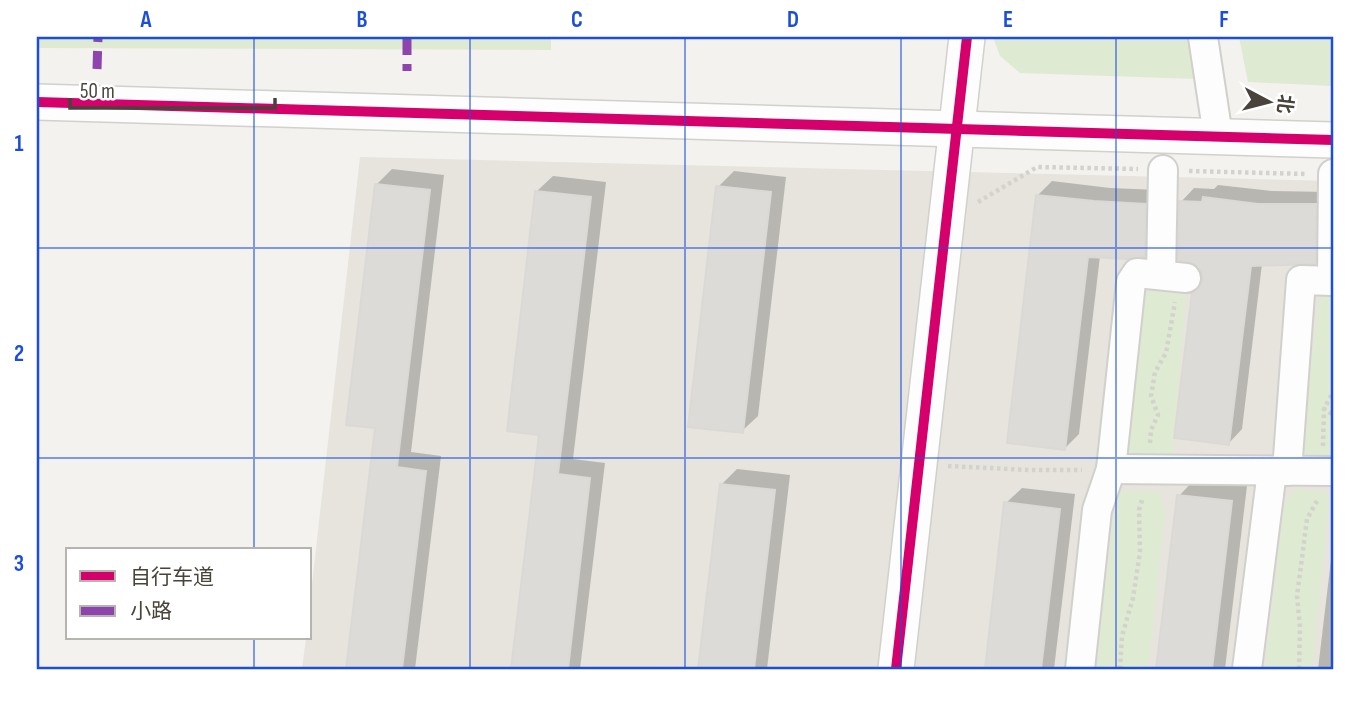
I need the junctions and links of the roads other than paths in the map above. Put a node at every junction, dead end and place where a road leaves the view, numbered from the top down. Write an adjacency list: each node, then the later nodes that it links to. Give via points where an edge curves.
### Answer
1 (967, 37): 4 (street)
2 (1203, 37): 5 (street)
3 (37, 102): 4 (street)
4 (957, 129): 5 (street); 13 (street)
5 (1218, 136): 6 (street)
6 (1333, 140)
7 (1163, 170): 10 (street, via 1173,276 1136,273 1131,282)
8 (1333, 174): 9 (street)
9 (1332, 281): 11 (street, via 1301,281)
10 (1111, 469): 11 (street); 14 (street, via 1097,510)
11 (1279, 471): 12 (street); 15 (street)
12 (1329, 471)
13 (896, 669)
14 (1080, 669)
15 (1247, 669)

